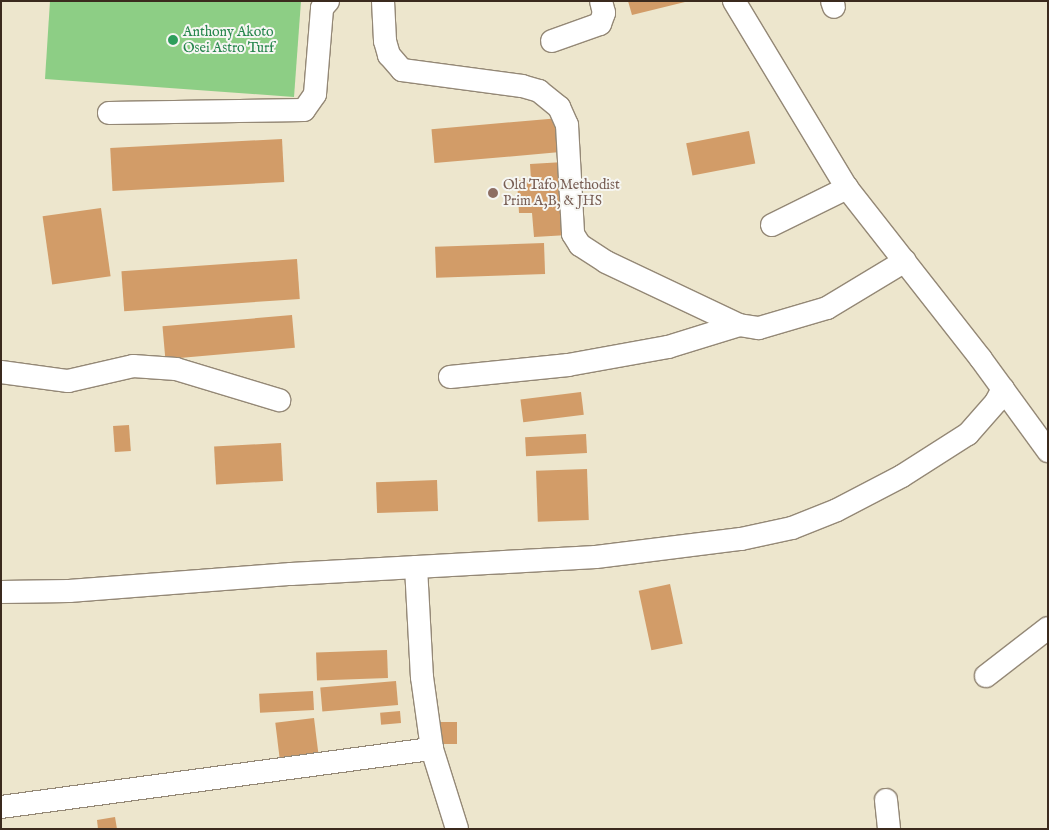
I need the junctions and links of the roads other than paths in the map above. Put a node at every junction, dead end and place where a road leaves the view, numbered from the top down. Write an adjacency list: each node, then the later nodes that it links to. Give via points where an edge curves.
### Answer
1 (328, 1): 6 (street, via 322,8 315,94 304,110)
2 (383, 1): 10 (street, via 389,55 402,70 522,86 539,91 558,107 567,125 573,234 580,245 606,262)
3 (601, 1): 5 (street, via 604,13 600,24)
4 (734, 1): 7 (street)
5 (552, 40)
6 (109, 113)
7 (847, 188): 8 (street); 9 (street)
8 (772, 225)
9 (905, 261): 10 (street, via 827,308 759,328); 13 (street)
10 (739, 325): 12 (street, via 650,350 568,365)
11 (1, 372): 14 (street, via 68,380 133,366 176,369)
12 (450, 378)
13 (1002, 389): 15 (street); 16 (street, via 996,402 968,434 902,476 837,510 792,528 741,539 596,557)
14 (280, 400)
15 (1048, 451)
16 (416, 567): 17 (street, via 69,591); 20 (street, via 422,677)
17 (1, 592)
18 (1048, 628): 19 (street)
19 (986, 676)
20 (432, 749): 22 (street); 23 (street)
21 (886, 800): 24 (street)
22 (1, 807)
23 (457, 829)
24 (889, 829)

